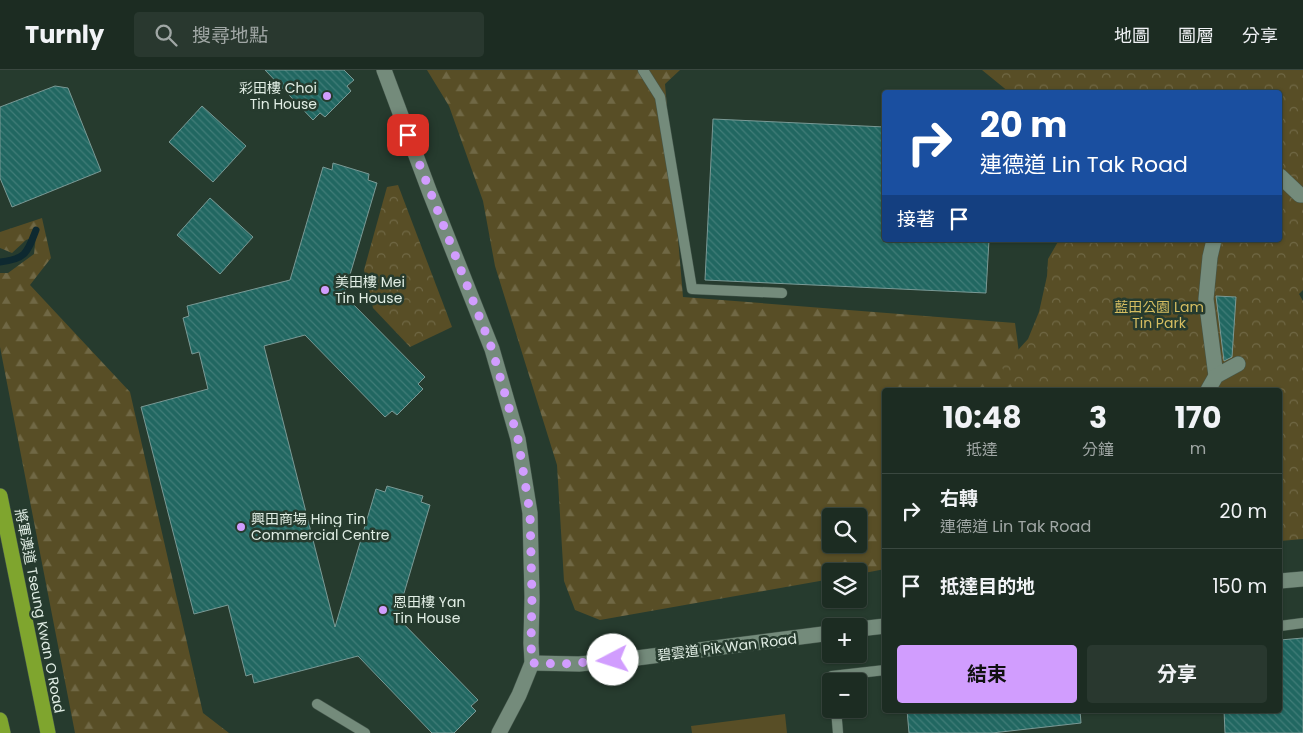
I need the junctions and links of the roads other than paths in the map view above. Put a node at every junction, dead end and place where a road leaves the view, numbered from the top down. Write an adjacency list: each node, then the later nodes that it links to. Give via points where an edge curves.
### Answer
1 (384, 70): 18 (main road, via 492,349 518,439 530,513)
2 (644, 70): 6 (lane, via 660,97 692,289)
3 (1282, 178): 4 (main road)
4 (1303, 195)
5 (1214, 242): 8 (main road, via 1206,299)
6 (782, 293)
7 (1238, 364): 8 (main road)
8 (1216, 376): 9 (main road)
9 (1209, 388)
10 (0, 496): 25 (highway, 將軍澳道 Tseung Kwan O Road)
11 (1303, 579): 12 (main road)
12 (1282, 581)
13 (1303, 623): 15 (lane)
14 (882, 626): 16 (main road)
15 (1282, 626)
16 (867, 628)
17 (822, 634): 18 (main road, 碧雲道 Pik Wan Road, via 580,664)
18 (532, 663): 27 (main road)
19 (882, 670): 20 (lane)
20 (858, 673)
21 (317, 704): 26 (lane)
22 (837, 718): 28 (lane)
23 (0, 720): 24 (highway)
24 (3, 733)
25 (48, 733)
26 (365, 733)
27 (499, 733)
28 (838, 733)

